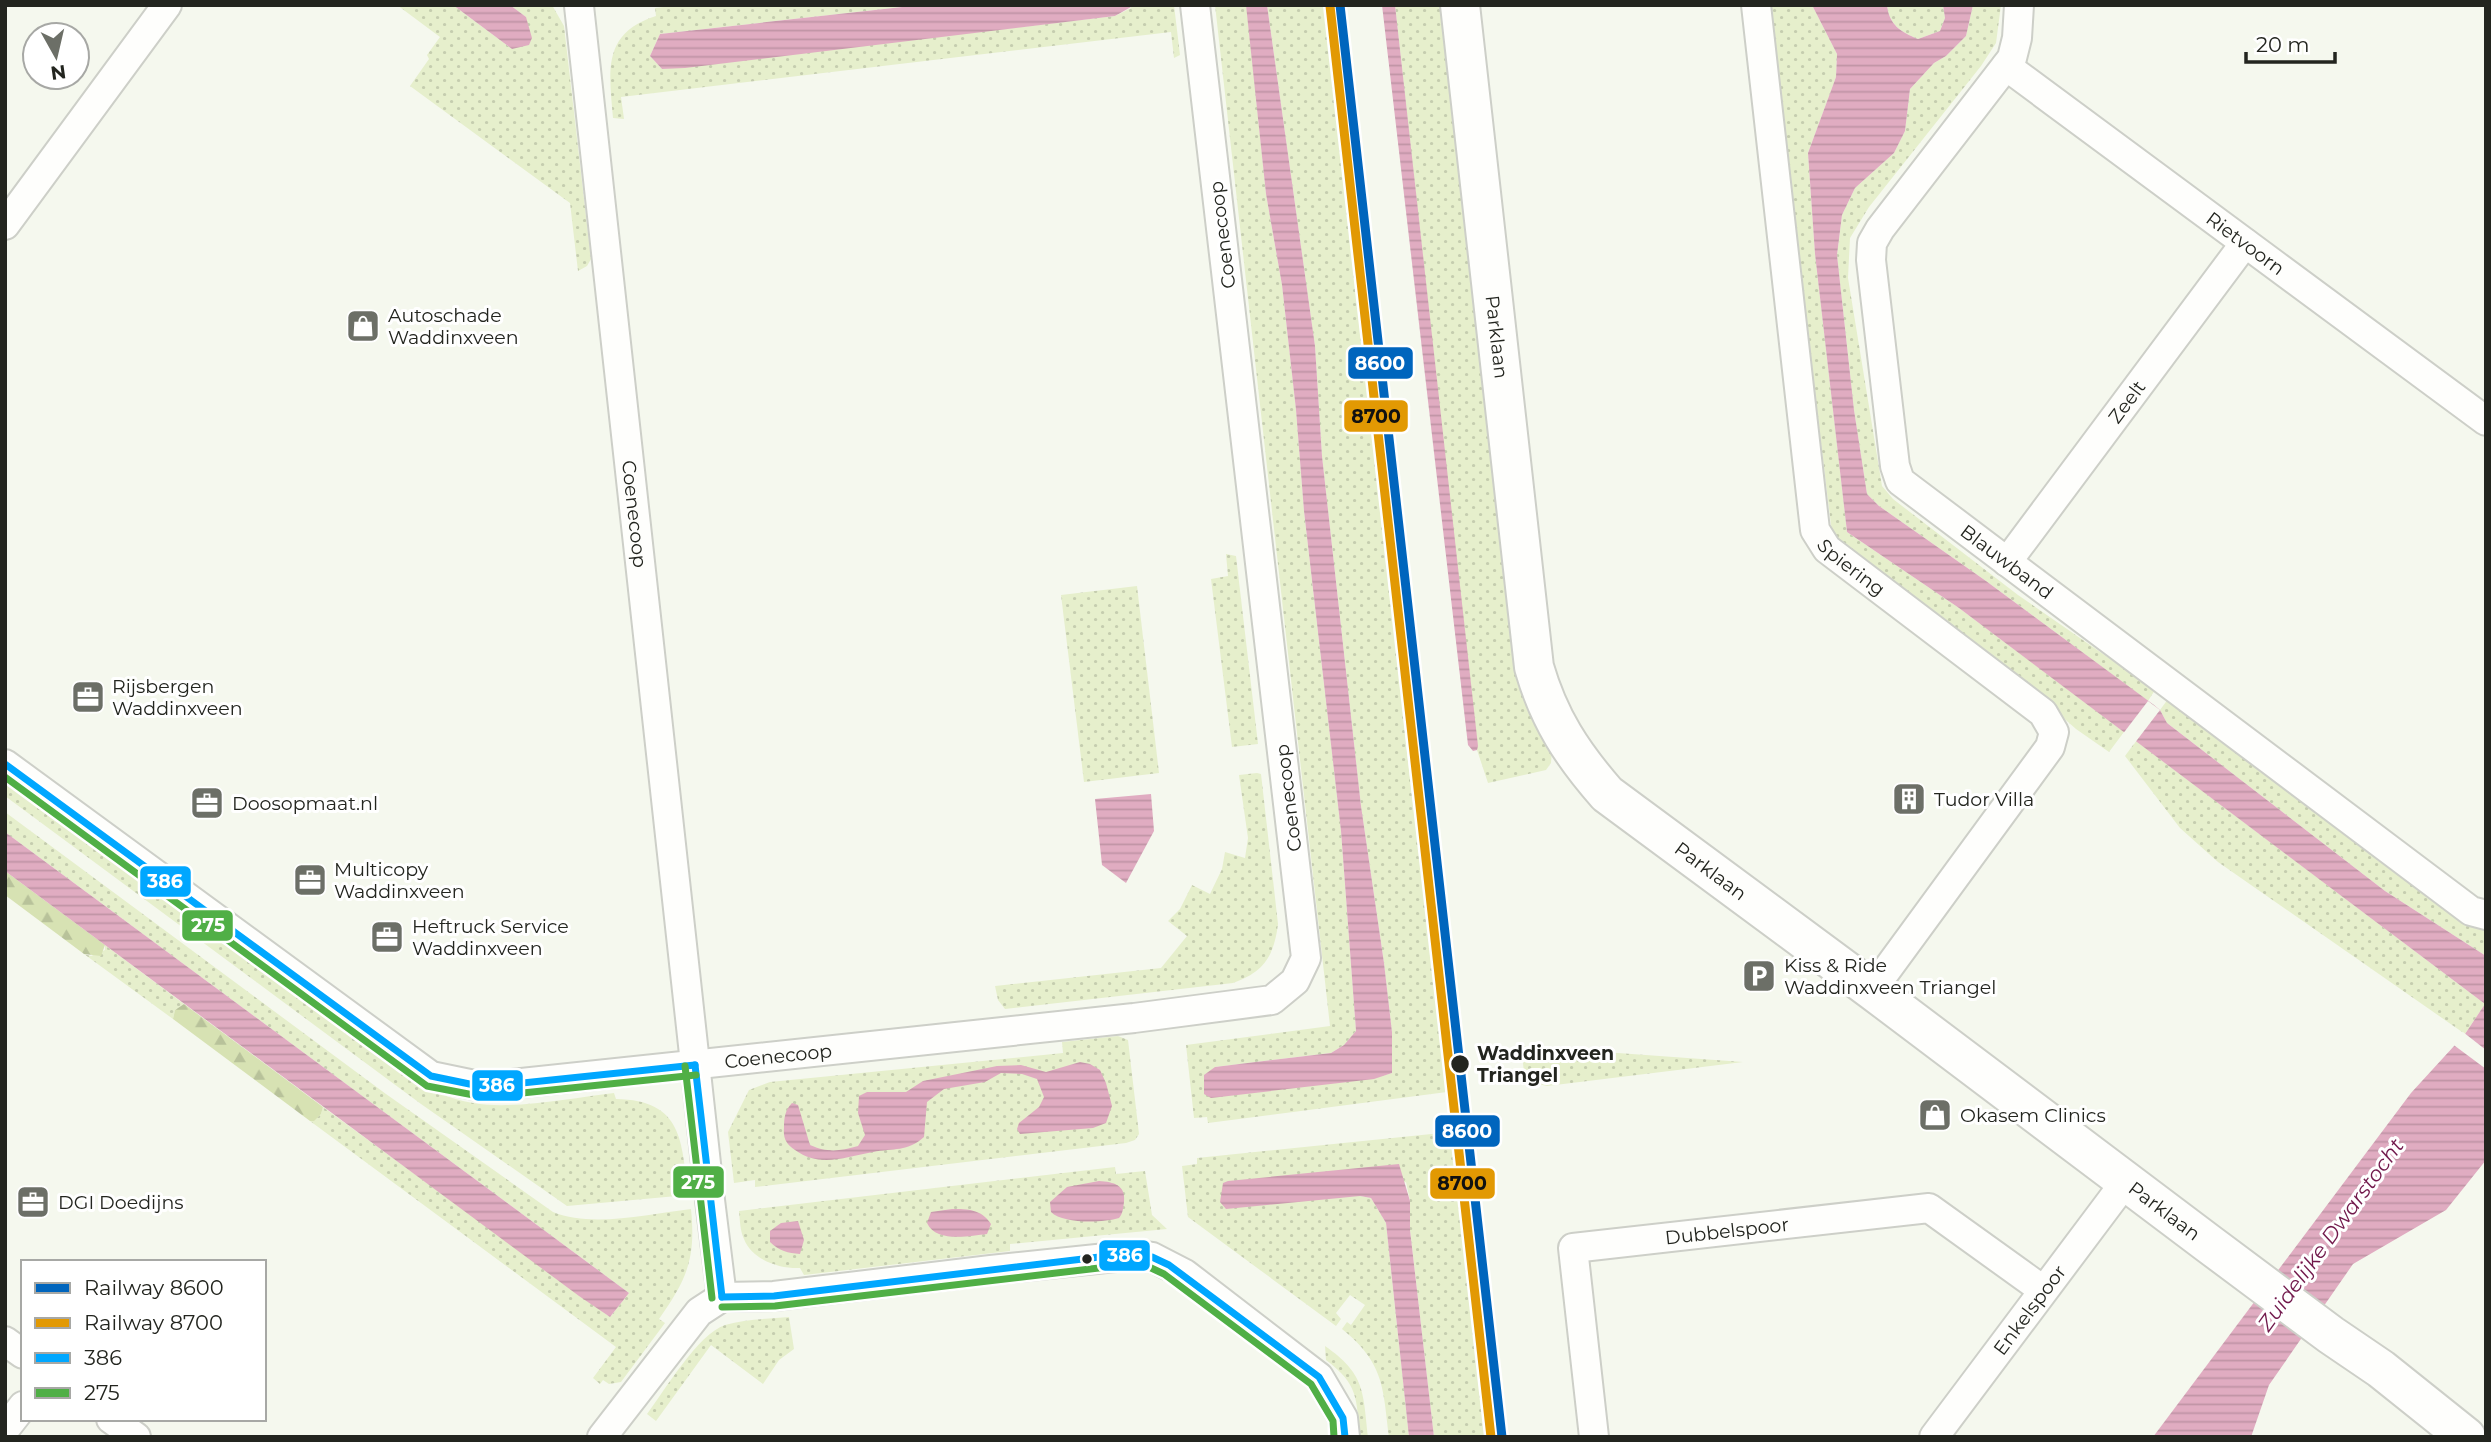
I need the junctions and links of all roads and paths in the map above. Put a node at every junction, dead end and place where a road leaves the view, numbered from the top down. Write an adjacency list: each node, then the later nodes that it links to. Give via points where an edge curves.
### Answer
1 (167, 5): 8 (street)
2 (580, 5): 15 (street, Coenecoop)
3 (1195, 5): 15 (street, Coenecoop, via 1307,958 1295,981 1272,1000)
4 (1460, 5): 14 (street, Parklaan, via 1534,667 1544,701 1581,764 1607,794)
5 (1756, 5): 14 (street, Spiering, via 1815,530 1827,549 2043,713 2054,732 2050,747)
6 (2019, 5): 7 (street, Blauwband, via 2016,48)
7 (2006, 66): 9 (street, Rietvoorn); 11 (street, Blauwband, via 1880,229 1872,243 1871,260 1900,481)
8 (5, 225)
9 (2245, 243): 10 (street, Rietvoorn); 11 (street, Zeelt)
10 (2486, 421)
11 (2007, 562): 13 (street, Blauwband, via 2471,911)
12 (5, 764): 15 (street, Coenecoop, via 431,1076 484,1087)
13 (2486, 915)
14 (1872, 990): 16 (street, Parklaan)
15 (695, 1065): 18 (street, Coenecoop)
16 (2126, 1181): 17 (street, Enkelspoor); 29 (street, Parklaan, via 2381,1369)
17 (2043, 1290): 27 (street, Dubbelspoor, via 1929,1208 1573,1248); 28 (street, Enkelspoor)
18 (722, 1297): 25 (street, via 699,1312); 26 (street, via 774,1296 1116,1255 1152,1257 1185,1274 1319,1377 1343,1418)
19 (5, 1341): 20 (street)
20 (21, 1353)
21 (21, 1409): 23 (street)
22 (114, 1421): 24 (street)
23 (5, 1430)
24 (136, 1437)
25 (602, 1437)
26 (1345, 1437)
27 (1594, 1437)
28 (1934, 1437)
29 (2465, 1437)

